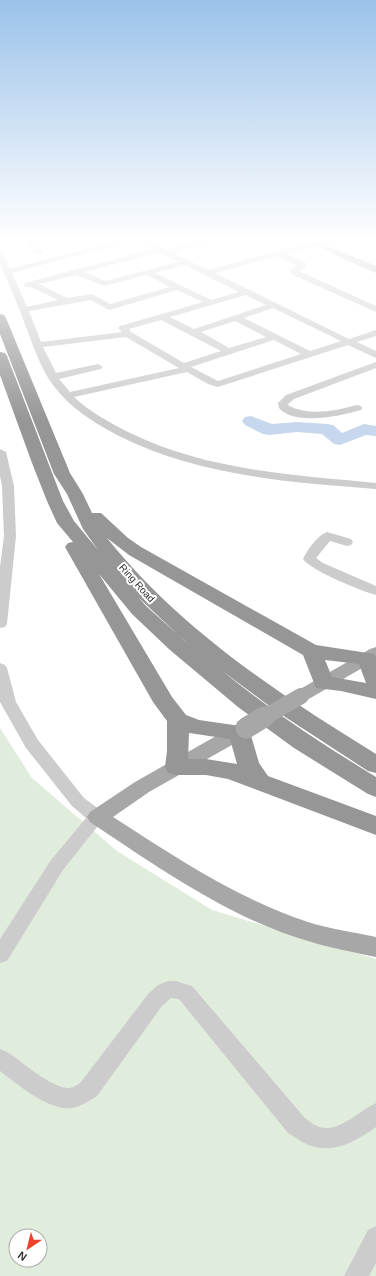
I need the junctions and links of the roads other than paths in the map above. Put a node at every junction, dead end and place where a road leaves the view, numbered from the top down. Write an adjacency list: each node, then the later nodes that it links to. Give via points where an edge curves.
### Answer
1 (20, 302): 10 (street)
2 (66, 302): 10 (street)
3 (99, 302): 4 (street, via 113,307)
4 (131, 302)
5 (209, 302): 11 (street)
6 (268, 302): 8 (street)
7 (359, 302): 9 (street)
8 (275, 305): 13 (street); 18 (street)
9 (376, 309)
10 (23, 310): 19 (street)
11 (161, 316): 14 (street); 16 (street, via 123,328)
12 (0, 318): 32 (highway, Ring Road, via 62,474)
13 (236, 318): 14 (street); 17 (street)
14 (193, 332): 20 (street)
15 (376, 333): 18 (street)
16 (128, 334): 19 (street); 26 (street)
17 (275, 337): 20 (street); 21 (street)
18 (349, 341): 21 (street); 22 (street)
19 (38, 345): 27 (street)
20 (228, 352): 26 (street)
21 (308, 354): 26 (street, via 218,384)
22 (376, 355)
23 (0, 356): 33 (highway, Ring Road, via 55,501)
24 (376, 365): 29 (street, via 290,397 283,403 284,408 290,411 313,415 329,415)
25 (98, 367): 27 (street)
26 (185, 367): 28 (street)
27 (53, 377): 28 (street)
28 (67, 396): 31 (street, via 77,406 120,432 164,452 197,463 248,474)
29 (357, 408)
30 (0, 452): 34 (street, via 8,486)
31 (376, 486)
32 (75, 494): 38 (highway, via 107,529 135,551); 46 (highway, Ring Road, via 95,534 141,589 166,613 211,652 256,685)
33 (66, 523): 44 (highway, via 71,540 96,587 164,702); 49 (highway, Ring Road, via 139,610 177,645 246,702 296,738)
34 (5, 537): 37 (street)
35 (346, 542): 36 (street, via 327,536 309,559 318,566)
36 (376, 591)
37 (0, 624)
38 (311, 651): 39 (highway); 42 (highway)
39 (373, 653): 41 (highway); 42 (main road)
40 (0, 668): 50 (street, via 8,702 32,744 78,802)
41 (376, 682)
42 (323, 683): 43 (highway, via 348,685); 45 (main road, bridge)
43 (376, 692)
44 (178, 720): 45 (highway, via 196,727); 47 (highway)
45 (243, 730): 47 (main road); 48 (highway, via 248,764)
46 (376, 765)
47 (176, 766): 48 (highway, via 231,771); 50 (main road)
48 (259, 781): 51 (highway)
49 (376, 788)
50 (97, 817): 52 (main road, via 175,868 247,907 308,932); 53 (street, via 57,865)
51 (376, 826)
52 (376, 948)
53 (0, 955)
54 (0, 1059): 55 (street, via 56,1096 79,1096 89,1089 155,1000 164,991 174,989 185,992 296,1125 315,1137 327,1139 342,1136)
55 (376, 1114)
56 (376, 1238): 57 (street)
57 (356, 1276)

